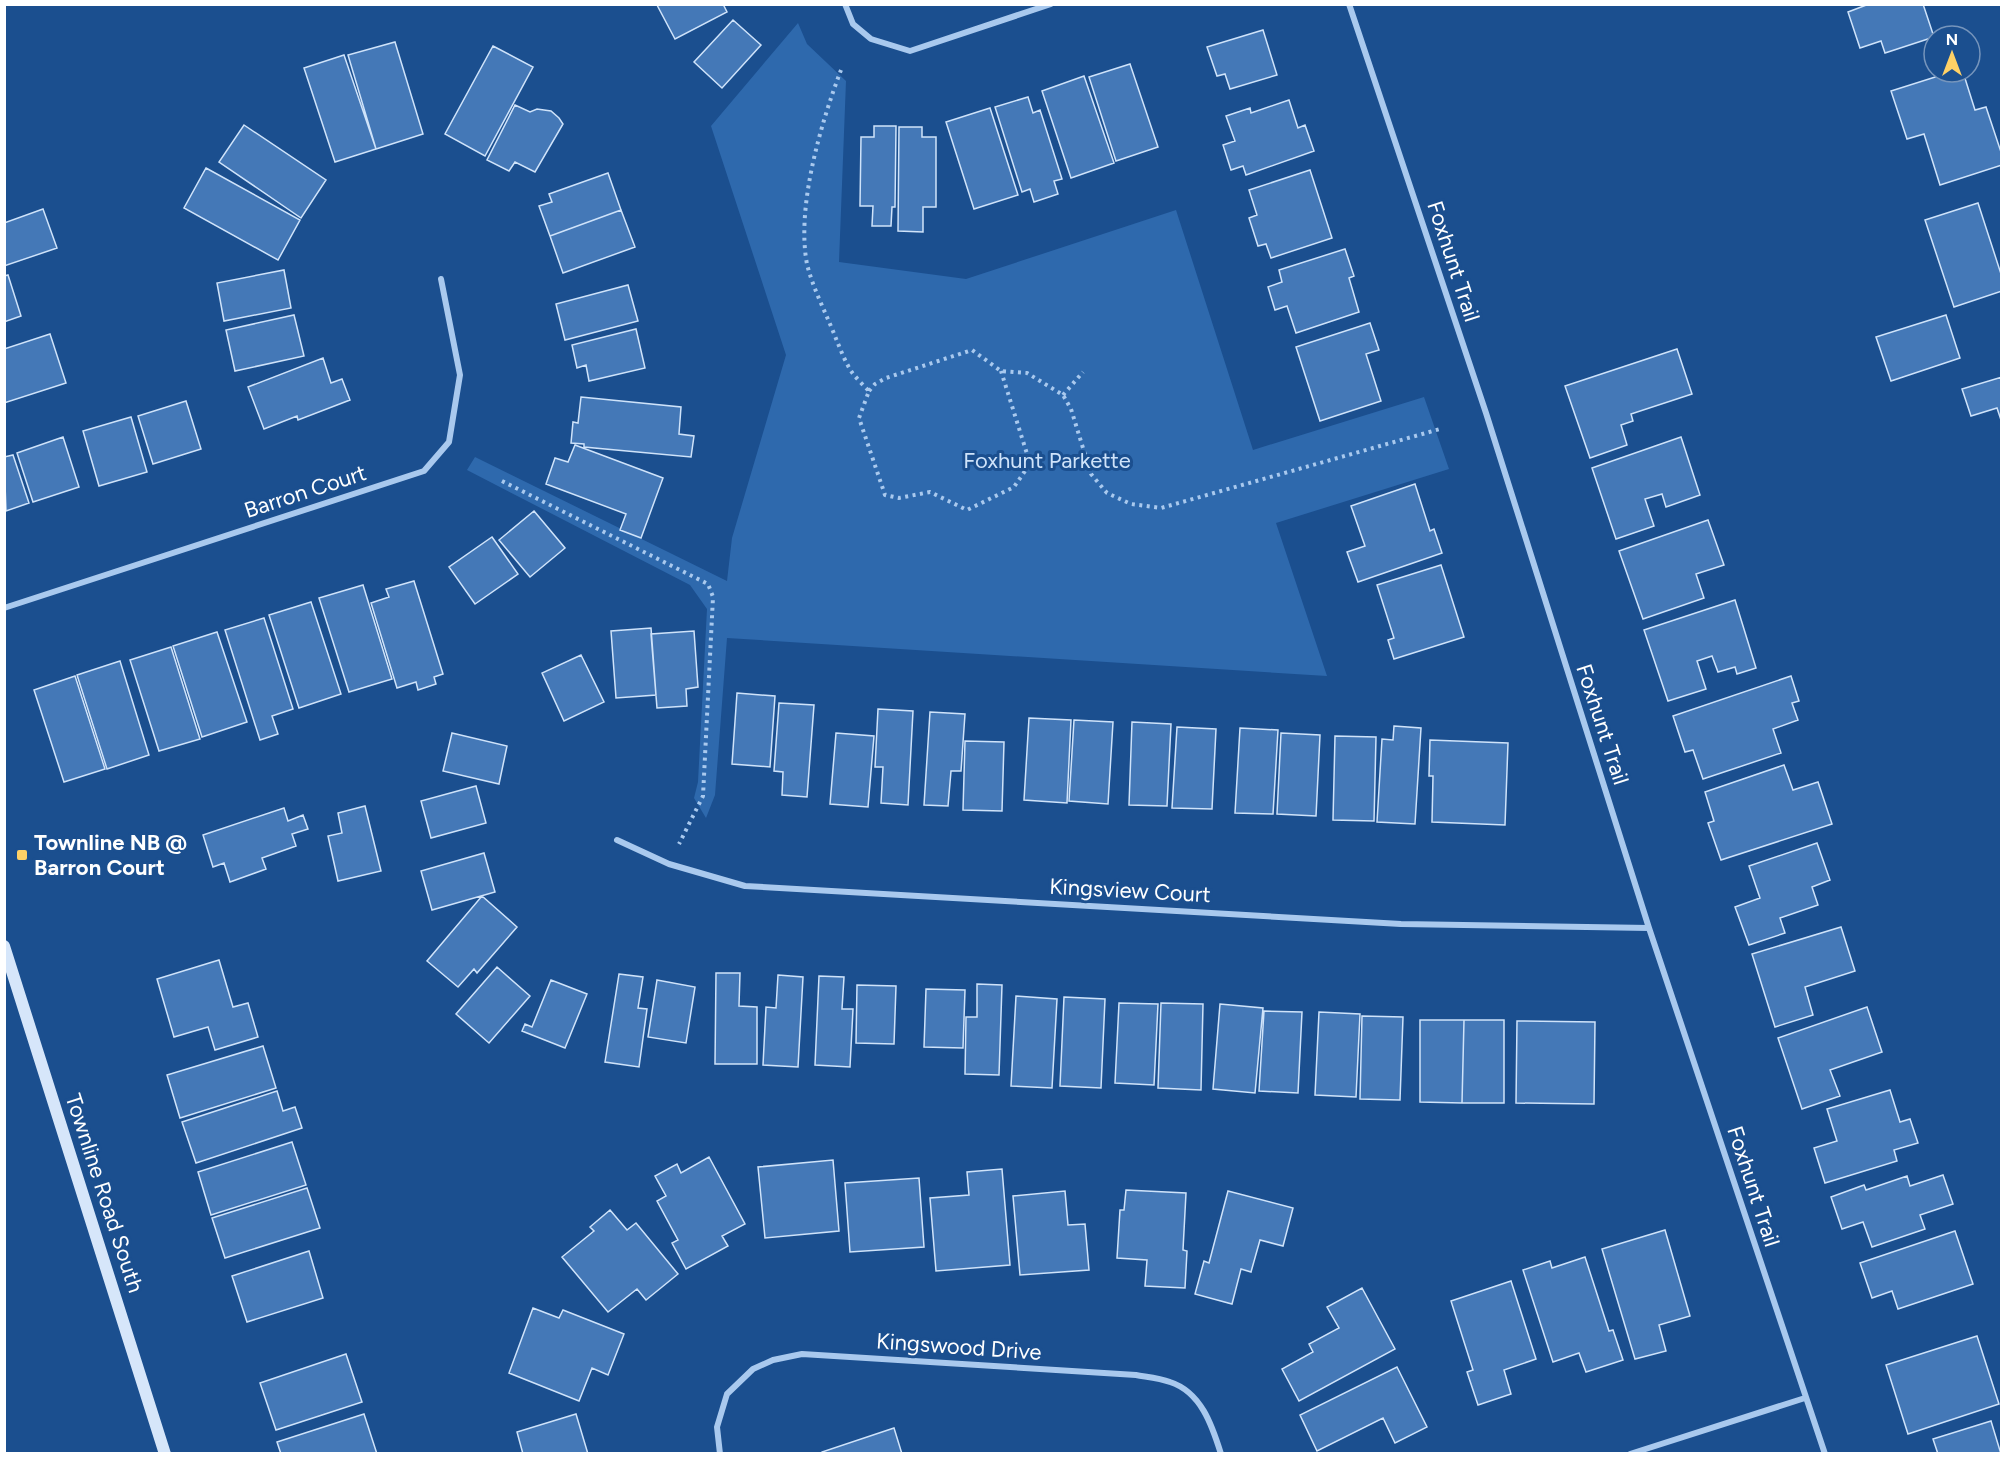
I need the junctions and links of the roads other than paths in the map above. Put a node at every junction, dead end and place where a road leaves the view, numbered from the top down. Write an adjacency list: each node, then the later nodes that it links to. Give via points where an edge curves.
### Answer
1 (845, 4): 2 (street, via 853,24 871,39 910,51)
2 (1051, 4)
3 (1349, 4): 7 (street, Foxhunt Trail, via 1486,413)
4 (441, 279): 5 (street, Barron Court, via 459,375 449,442 424,471)
5 (4, 608)
6 (617, 840): 7 (street, Kingsview Court, via 669,864 745,886 1401,924)
7 (1649, 928): 9 (street, Foxhunt Trail)
8 (4, 946): 10 (main road, Townline Road South)
9 (1805, 1398): 13 (street); 14 (street, Foxhunt Trail)
10 (165, 1454)
11 (720, 1454): 12 (street, Kingswood Drive, via 717,1427 727,1394 753,1369 802,1354 1136,1375 1171,1382 1194,1397 1209,1418)
12 (1221, 1454)
13 (1630, 1454)
14 (1825, 1454)

